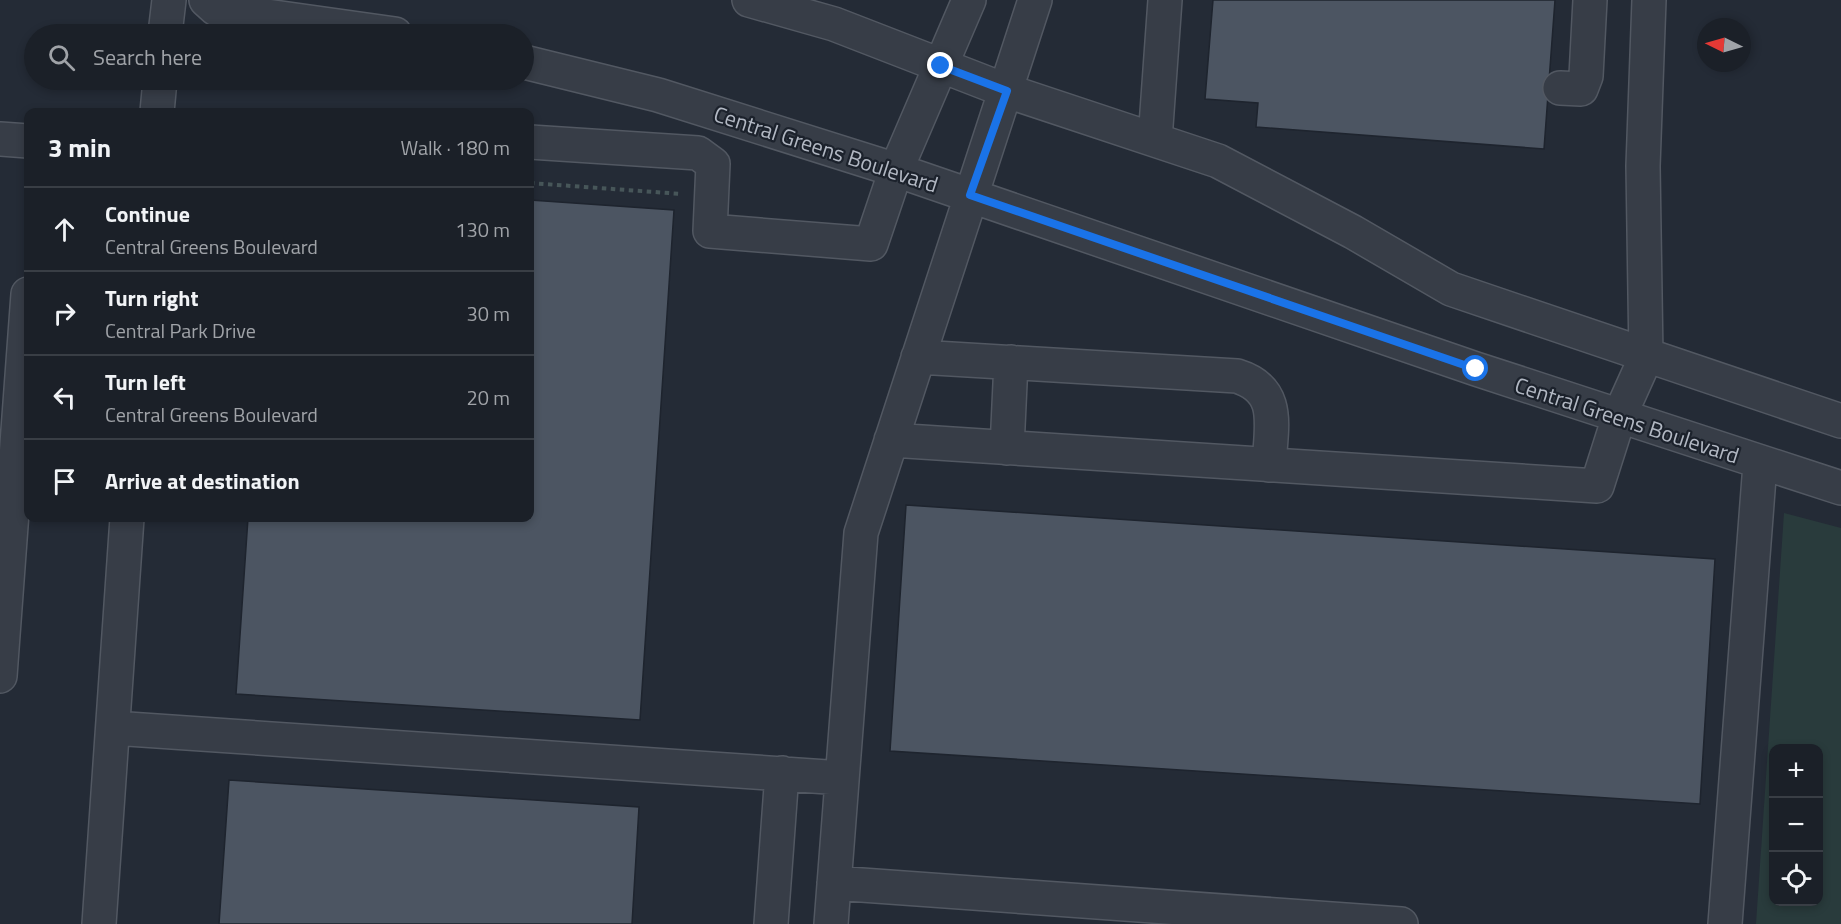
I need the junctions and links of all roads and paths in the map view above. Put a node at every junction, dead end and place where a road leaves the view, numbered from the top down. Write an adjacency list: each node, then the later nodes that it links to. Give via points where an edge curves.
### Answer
1 (169, 0): 9 (street)
2 (206, 0): 10 (street, via 216,9)
3 (749, 0): 12 (street, via 834,24)
4 (969, 0): 12 (street)
5 (1035, 0): 15 (street)
6 (1165, 0): 18 (street)
7 (1590, 0): 13 (street, via 1586,76 1581,89)
8 (1649, 0): 27 (street, via 1643,166)
9 (166, 24)
10 (323, 24)
11 (534, 64): 21 (street, Central Greens Boulevard, via 658,95)
12 (941, 66): 15 (street); 21 (street)
13 (1560, 88)
14 (159, 90): 16 (street)
15 (1007, 91): 18 (street); 23 (street)
16 (157, 108)
17 (0, 139): 19 (street)
18 (1155, 140): 27 (street, via 1218,161 1353,232 1451,290)
19 (24, 141)
20 (534, 142): 24 (street, via 698,153 713,164)
21 (896, 170): 23 (street, Central Greens Boulevard); 24 (street, via 871,244 710,231)
22 (534, 183): 24 (path)
23 (970, 195): 26 (street); 29 (street, Central Greens Boulevard)
24 (713, 196)
25 (24, 349): 37 (street)
26 (918, 357): 28 (street); 31 (street)
27 (1646, 357): 29 (street); 30 (street)
28 (1011, 362): 32 (street); 34 (street, via 1237,376 1254,381 1266,393 1271,411)
29 (1619, 417): 33 (street, Central Greens Boulevard); 34 (street, via 1597,486)
30 (1841, 421)
31 (891, 440): 32 (street); 40 (street, via 861,533)
32 (1007, 448): 34 (street)
33 (1760, 464): 35 (street, Central Greens Boulevard); 46 (street)
34 (1269, 465)
35 (1841, 488)
36 (128, 522): 38 (street)
37 (0, 676)
38 (112, 728): 39 (street); 42 (street)
39 (782, 773): 40 (street); 43 (street)
40 (842, 778): 41 (street)
41 (834, 883): 44 (street); 45 (street)
42 (99, 924)
43 (771, 924)
44 (831, 924)
45 (1401, 924)
46 (1725, 924)

